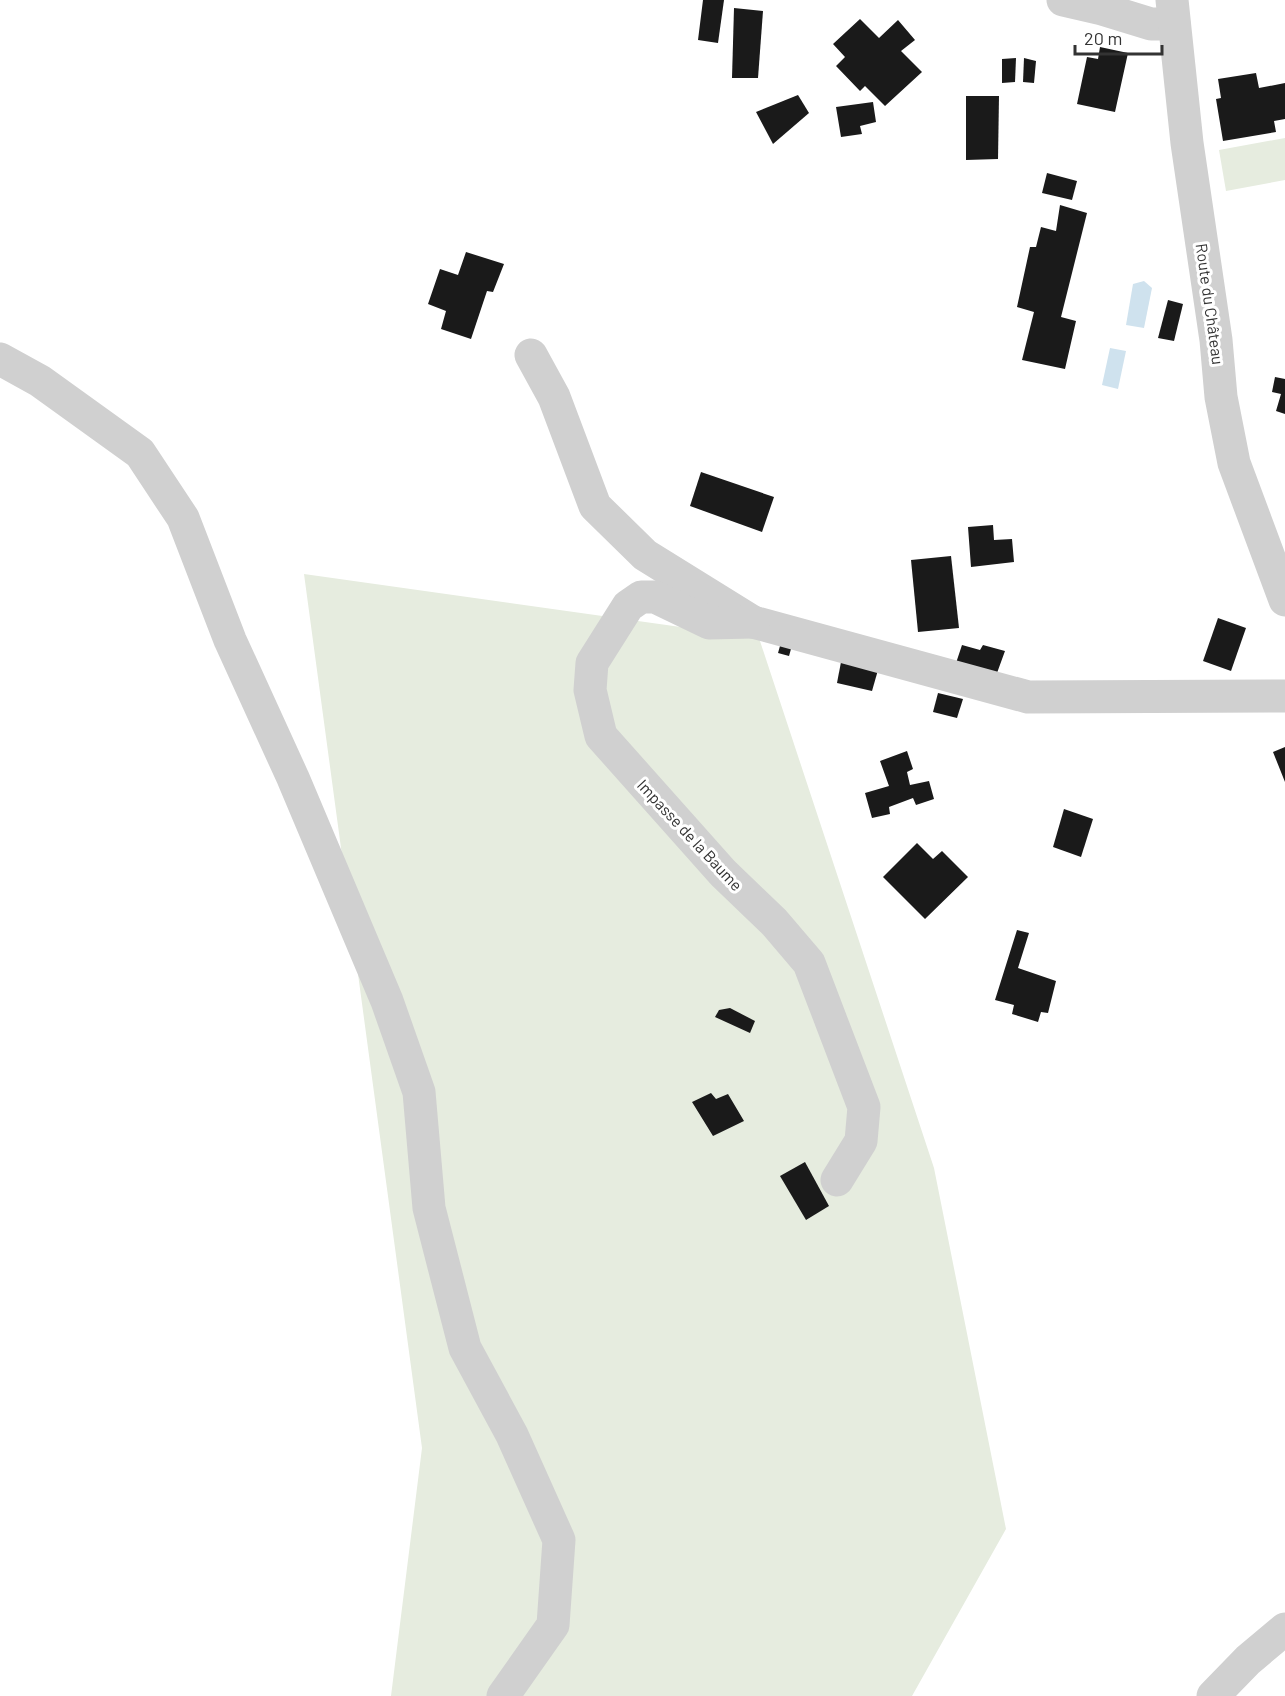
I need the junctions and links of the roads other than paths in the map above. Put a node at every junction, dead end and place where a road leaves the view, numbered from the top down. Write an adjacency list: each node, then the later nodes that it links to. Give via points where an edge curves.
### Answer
1 (1063, 0): 2 (street, via 1151,24)
2 (1173, 12): 5 (street, Route du Château, via 1221,397 1234,463)
3 (531, 355): 6 (street, via 554,397 595,506 645,555)
4 (0, 359): 10 (street, via 40,381 140,453 183,518 230,640 387,1001 419,1092 429,1208 465,1348 512,1435 559,1540 553,1625)
5 (1285, 600)
6 (753, 622): 7 (street, via 1028,697); 8 (street, Impasse de la Baume, via 709,623 655,597 641,597 628,606 592,663 590,690 601,736 809,963 864,1107 861,1141)
7 (1285, 696)
8 (837, 1180)
9 (1285, 1629): 11 (street)
10 (503, 1696)
11 (1213, 1696)

